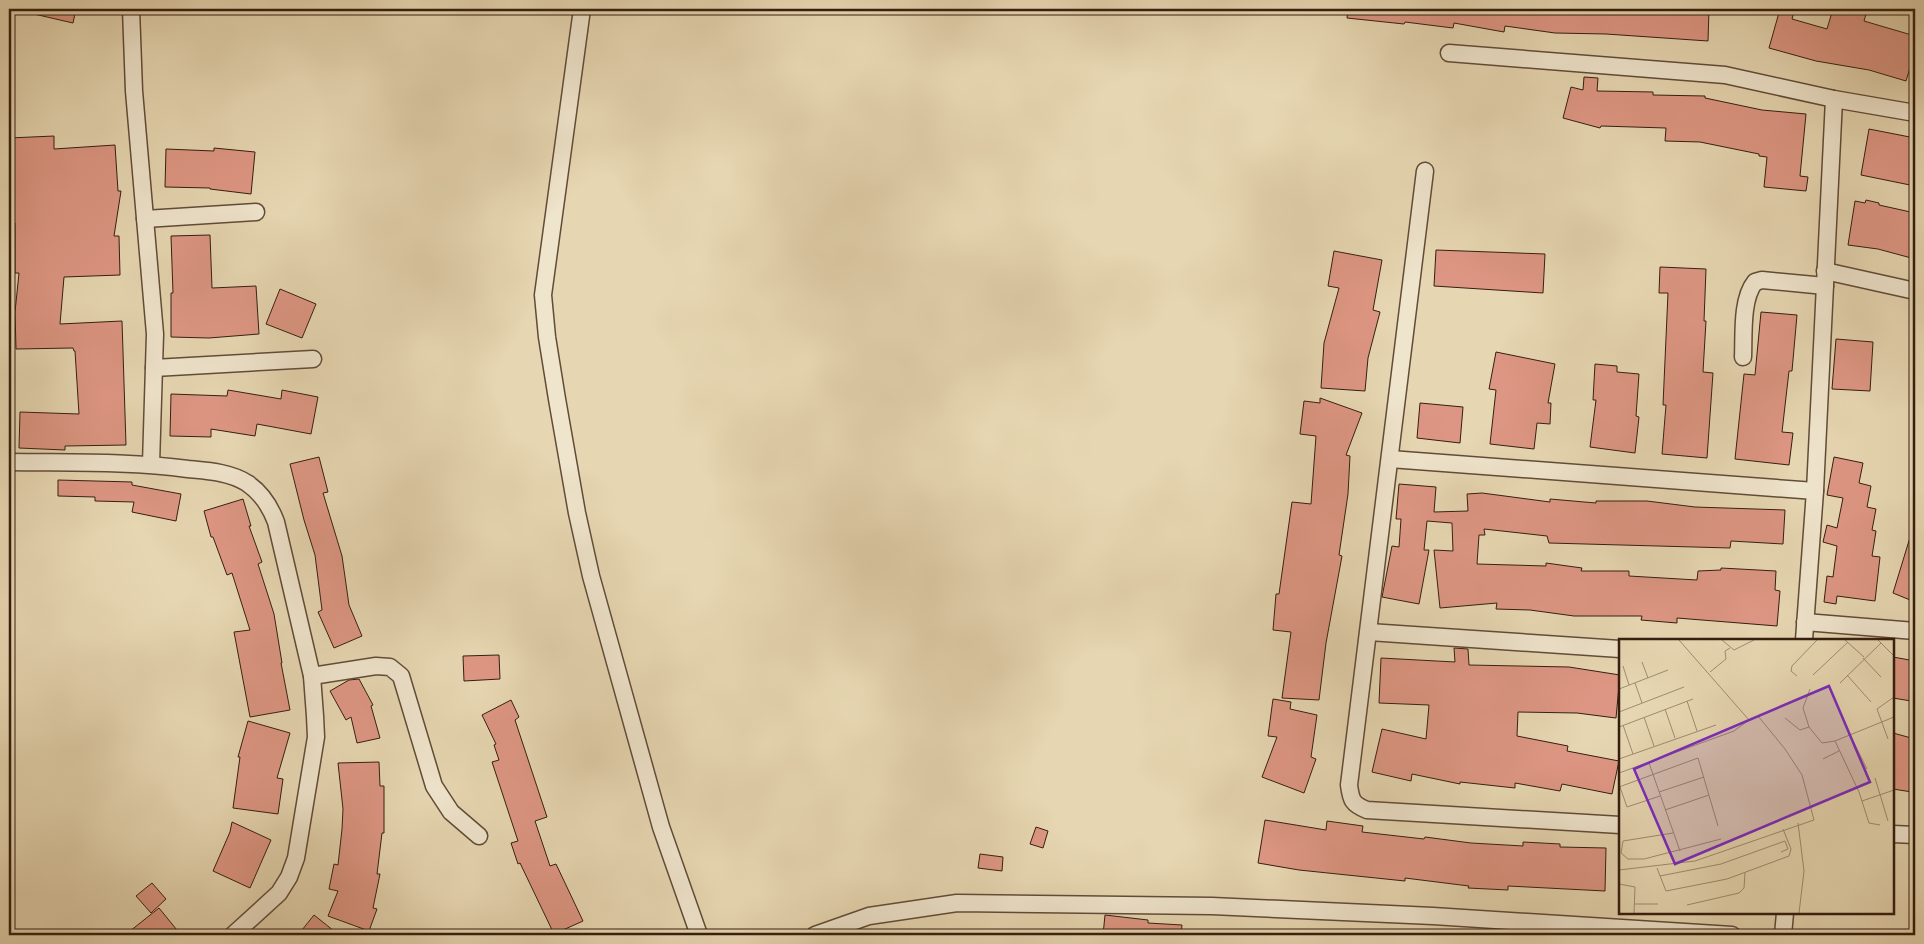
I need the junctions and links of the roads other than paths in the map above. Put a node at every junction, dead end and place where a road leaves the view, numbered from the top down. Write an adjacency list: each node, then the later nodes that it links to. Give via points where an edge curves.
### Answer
1 (131, 9): 8 (street, via 134,91)
2 (582, 9): 30 (street, via 543,295 547,338 591,576 661,827)
3 (1449, 53): 4 (street, via 1725,75)
4 (1834, 98): 5 (street); 9 (street)
5 (1915, 113)
6 (1425, 171): 14 (street)
7 (256, 212): 8 (street)
8 (146, 219): 13 (street, via 155,334)
9 (1825, 279): 10 (street); 11 (street, via 1754,282 1746,300); 17 (street)
10 (1915, 291)
11 (1743, 357)
12 (312, 359): 13 (street)
13 (154, 368): 16 (street)
14 (1390, 459): 17 (street); 20 (street)
15 (9, 462): 16 (street)
16 (151, 464): 23 (street, via 224,473 261,494 276,522)
17 (1815, 491): 18 (street)
18 (1805, 622): 19 (street); 21 (street)
19 (1915, 631)
20 (1369, 632): 22 (street); 24 (street, via 1349,785 1356,806 1367,810)
21 (1804, 639)
22 (1619, 649)
23 (312, 676): 27 (street, via 376,666 390,667 401,676 434,786 451,812); 29 (street, via 316,736 296,858 290,877 278,893)
24 (1619, 825)
25 (1894, 834): 26 (street)
26 (1915, 835)
27 (479, 836)
28 (1785, 914): 33 (street)
29 (233, 935)
30 (699, 935)
31 (815, 935): 32 (street, via 869,916 957,903 1212,906)
32 (1732, 935)
33 (1783, 935)

